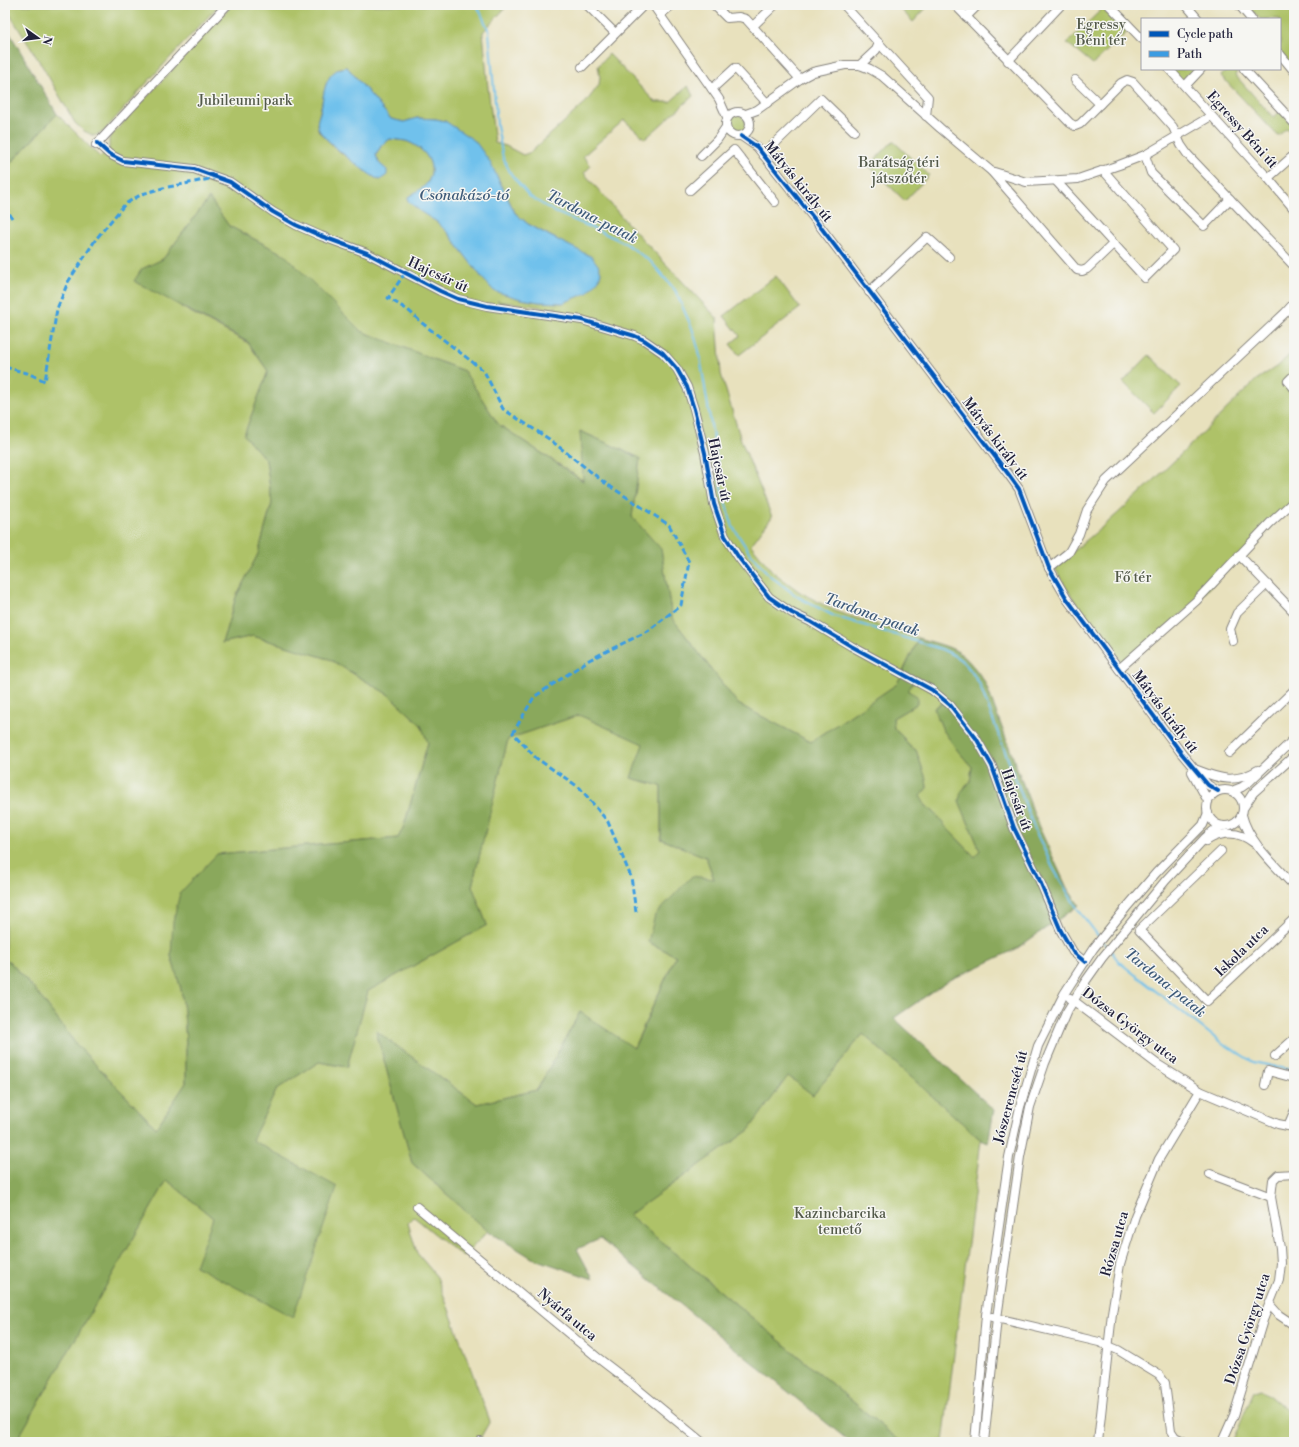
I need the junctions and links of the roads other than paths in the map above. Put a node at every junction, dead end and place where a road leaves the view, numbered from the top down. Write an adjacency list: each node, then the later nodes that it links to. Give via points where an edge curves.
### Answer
1 (227, 5): 94 (street, Hajcsár út, via 96,144 123,160 194,169 230,182 296,225 367,253 458,298 487,306 582,320 635,336 663,353 678,369 687,386 714,504 725,536 738,558 769,597 792,613 932,690 950,705 976,738 992,766 1014,828 1061,931 1073,952)
2 (588, 5): 20 (street)
3 (644, 5): 20 (street)
4 (653, 5): 15 (street)
5 (672, 5): 15 (street)
6 (714, 5): 19 (street, via 727,18 742,17)
7 (774, 5): 19 (street)
8 (844, 5): 22 (street, via 867,28)
9 (955, 5): 16 (street)
10 (978, 5): 16 (street)
11 (1061, 5): 24 (street)
12 (1109, 5): 21 (street)
13 (1186, 5): 17 (street)
14 (1239, 5): 18 (street)
15 (660, 15): 34 (street)
16 (966, 17): 24 (street)
17 (1197, 18)
18 (1249, 18)
19 (753, 26): 31 (street)
20 (615, 33): 26 (street)
21 (1141, 38)
22 (878, 44): 25 (street, via 876,50); 38 (street, via 928,97)
23 (1281, 55): 30 (street)
24 (1008, 61): 36 (street, via 1075,126)
25 (860, 65): 31 (street, via 821,69); 38 (street, via 881,75)
26 (582, 67)
27 (1171, 70): 33 (street, Egressy Béni út)
28 (1200, 70): 33 (street)
29 (1245, 70): 41 (street)
30 (1294, 71)
31 (800, 79): 35 (street)
32 (1075, 80): 36 (street)
33 (1185, 86): 39 (street, Egressy Béni út)
34 (712, 89): 35 (street, via 735,68); 37 (street)
35 (767, 103): 40 (street, via 757,110)
36 (1100, 104): 46 (street, via 1120,84 1127,80 1133,82 1173,127)
37 (731, 113): 40 (street, via 741,112); 42 (street, via 725,123)
38 (926, 116): 54 (street)
39 (1211, 116): 46 (street); 55 (street, Egressy Béni út)
40 (748, 122): 45 (street); 48 (street, Mátyás király út)
41 (1294, 123)
42 (726, 127): 44 (street); 47 (street)
43 (854, 131): 49 (street, via 821,99)
44 (733, 135): 45 (street, Mátyás király út); 47 (street)
45 (742, 136): 48 (street, Mátyás király út)
46 (1178, 137): 50 (street); 58 (street, via 1188,155)
47 (717, 140): 52 (street)
48 (757, 147): 49 (street, Mátyás király út)
49 (763, 155): 64 (street, Mátyás király út)
50 (1145, 155): 53 (street); 58 (street, via 1151,173 1204,226)
51 (1294, 155): 55 (street)
52 (702, 156)
53 (1103, 170): 56 (street, via 1078,179); 61 (street, via 1173,250 1145,278)
54 (991, 171): 56 (street, via 1026,182); 61 (street, via 1077,270 1087,269)
55 (1268, 178): 60 (street, Egressy Béni út)
56 (1056, 182): 61 (street)
57 (690, 190): 59 (street, via 734,150)
58 (1230, 199): 63 (street)
59 (775, 202)
60 (1294, 209)
61 (1113, 244)
62 (949, 257): 64 (street, via 927,237)
63 (1294, 266)
64 (869, 292): 70 (street, Mátyás király út, via 1019,489)
65 (1294, 303): 70 (street, via 1106,481 1087,510 1079,534 1069,552)
66 (1294, 375): 67 (street, via 1288,381)
67 (1294, 388)
68 (1294, 501): 69 (street)
69 (1239, 555): 71 (street); 74 (street, via 1196,601)
70 (1049, 568): 74 (street, Mátyás király út, via 1067,599)
71 (1267, 584): 72 (street); 73 (street, via 1237,613 1230,629)
72 (1294, 612)
73 (1233, 642)
74 (1119, 669): 78 (street, Mátyás király út)
75 (1294, 690): 77 (street)
76 (1294, 738): 80 (street)
77 (1229, 753)
78 (1182, 754): 81 (street, Mátyás király út); 84 (street)
79 (1294, 756): 85 (street, via 1253,793)
80 (1267, 764): 81 (street, via 1237,779 1218,778); 83 (street, via 1249,782)
81 (1194, 769): 82 (street, Mátyás király út)
82 (1218, 791): 83 (street); 84 (street)
83 (1232, 791): 85 (street, via 1241,797)
84 (1208, 801): 86 (street)
85 (1243, 811): 87 (street, via 1237,822); 89 (street, via 1249,833)
86 (1208, 814): 87 (street, via 1213,822); 94 (street, Jószerencsét út, via 1203,825 1156,873 1107,930)
87 (1225, 826): 88 (street); 91 (street, Jószerencsét út, via 1209,834)
88 (1247, 838): 89 (street); 91 (street, via 1236,834 1221,834 1205,842)
89 (1260, 849): 92 (street)
90 (1221, 851): 93 (street, Iskola utca, via 1139,930 1207,1001)
91 (1190, 855): 96 (street, Jószerencsét út, via 1117,939)
92 (1294, 886)
93 (1294, 919)
94 (1085, 962): 95 (street, Jószerencsét út)
95 (1064, 994): 96 (street, Dózsa György utca); 109 (street, Jószerencsét út, via 1038,1046 1020,1107 1009,1157)
96 (1073, 1000): 101 (street, Dózsa György utca, via 1157,1064); 110 (street, Jószerencsét út, via 1045,1063 1030,1107)
97 (1294, 1039): 98 (street)
98 (1275, 1056)
99 (1294, 1078): 100 (street, via 1268,1071)
100 (1265, 1085)
101 (1200, 1091): 103 (street, Dózsa György utca); 112 (street, Rózsa utca, via 1162,1153 1135,1216 1120,1264)
102 (1294, 1112): 103 (street)
103 (1292, 1127)
104 (1210, 1174): 106 (street)
105 (1294, 1174): 106 (street, Dózsa György utca, via 1275,1177)
106 (1271, 1197): 108 (street, Dózsa György utca, via 1281,1263 1279,1280)
107 (417, 1206): 113 (street, Nyárfa utca, via 592,1354)
108 (1270, 1305): 111 (street); 118 (street, Dózsa György utca, via 1234,1415)
109 (986, 1315): 110 (street); 114 (street, Jószerencsét út)
110 (996, 1318): 112 (street); 115 (street, Jószerencsét út)
111 (1294, 1325)
112 (1109, 1346): 116 (street, Rózsa utca); 117 (street, via 1162,1379 1165,1383 1171,1431 1175,1437)
113 (702, 1442)
114 (975, 1442)
115 (984, 1442)
116 (1098, 1442)
117 (1185, 1442)
118 (1222, 1442)

